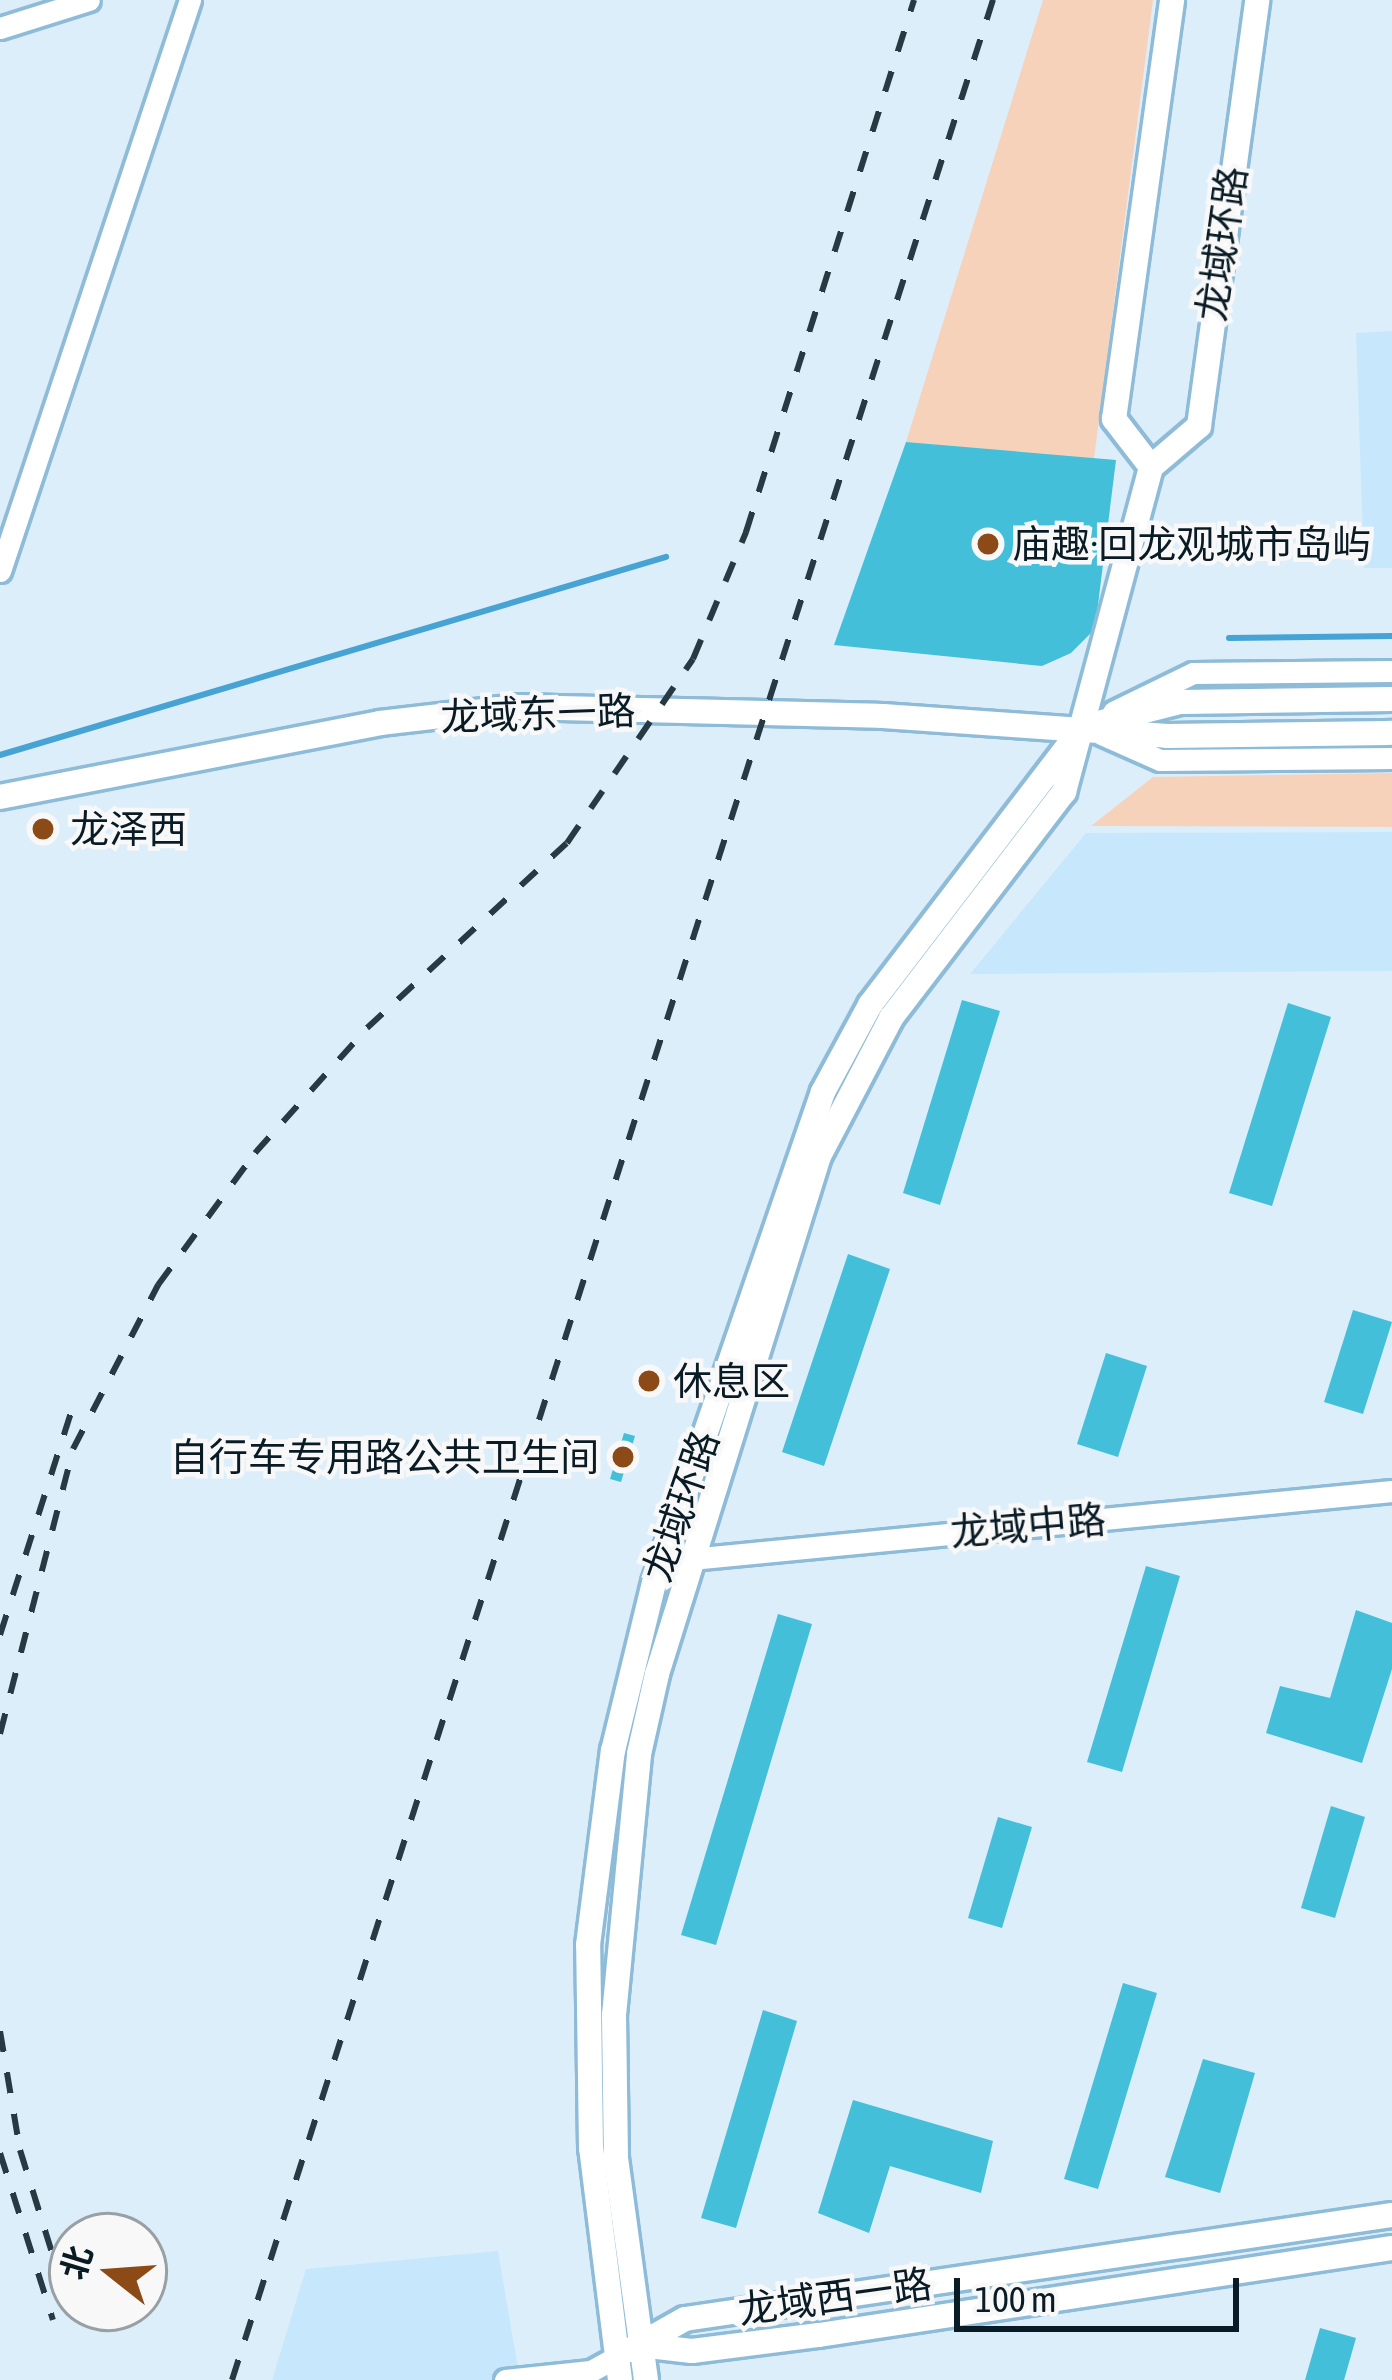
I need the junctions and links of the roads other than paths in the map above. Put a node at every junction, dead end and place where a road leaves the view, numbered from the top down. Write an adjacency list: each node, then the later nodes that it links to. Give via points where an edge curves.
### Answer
1 (89, 0): 5 (street)
2 (190, 0): 7 (street)
3 (1172, 0): 6 (main road, via 1114,419)
4 (1257, 0): 6 (main road, 龙域环路, via 1198,426)
5 (0, 28)
6 (1150, 467): 10 (main road, 龙域环路)
7 (0, 571)
8 (1392, 671): 10 (street, via 1193,674)
9 (1392, 699): 10 (main road, 龙域东一路, via 1180,702)
10 (1084, 727): 11 (main road, 龙域东一路, via 1167,736); 12 (street, via 1160,760); 13 (main road, 龙域东一路, via 518,707 380,723); 15 (main road, 龙域环路, via 870,1005 823,1092); 16 (main road, 龙域环路, via 1064,791 850,1084)
11 (1392, 733)
12 (1392, 758)
13 (0, 797)
14 (1392, 1492): 16 (street, 龙域中路)
15 (665, 1551): 16 (street, 龙域中路); 20 (main road, 龙域环路, via 613,1751 588,1945 591,2148)
16 (691, 1559): 19 (main road, 龙域环路, via 639,1754 614,2015 616,2158)
17 (1392, 2215): 19 (main road, 龙域西一路, via 685,2318)
18 (1392, 2248): 19 (main road, 龙域西一路, via 819,2335 692,2351)
19 (640, 2344): 20 (main road, 龙域西一路); 22 (main road, 龙域环路)
20 (618, 2368): 21 (street)
21 (505, 2380)
22 (646, 2380)

